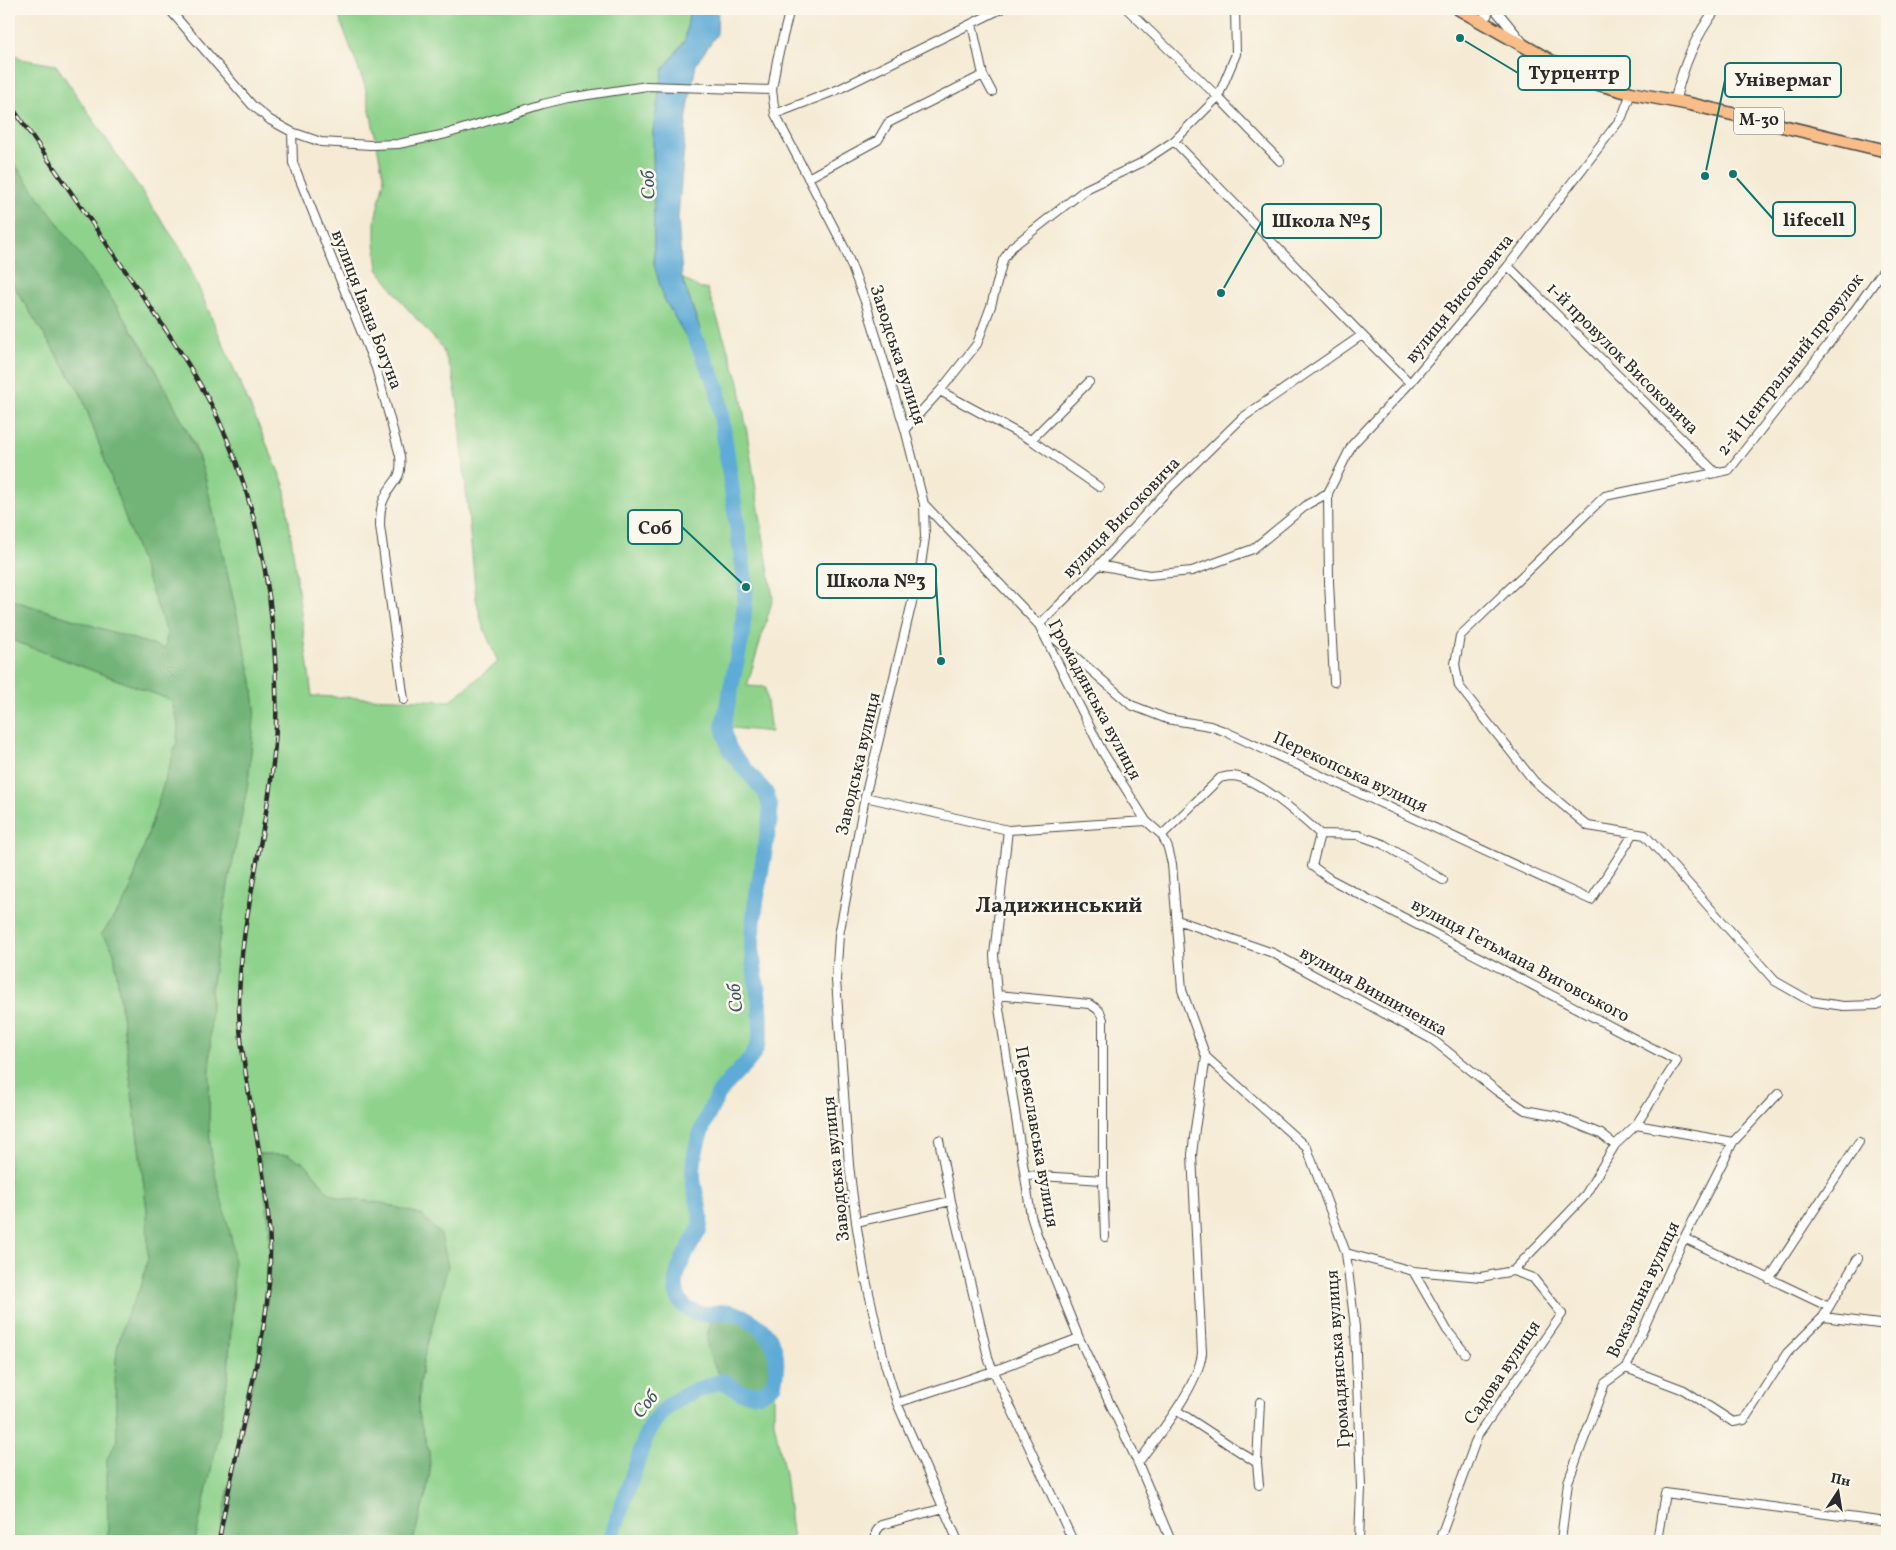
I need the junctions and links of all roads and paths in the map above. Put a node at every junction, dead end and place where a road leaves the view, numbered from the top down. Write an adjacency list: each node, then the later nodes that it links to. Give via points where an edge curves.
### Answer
1 (169, 9): 20 (street, via 252,105)
2 (790, 9): 14 (street, Заводська вулиця)
3 (1127, 9): 17 (street)
4 (1235, 9): 17 (street, via 1236,54)
5 (1459, 9): 10 (highway, М-30)
6 (1489, 9): 10 (street)
7 (1495, 9): 12 (street)
8 (1716, 9): 18 (street, via 1680,75)
9 (998, 10): 11 (street)
10 (1481, 20): 12 (highway, М-30)
11 (972, 24): 13 (street); 19 (street, via 837,90)
12 (1527, 48): 16 (highway, М-30, via 1595,83)
13 (984, 75): 15 (street); 24 (street, via 888,122 878,140)
14 (772, 90): 19 (street, Заводська вулиця); 20 (street, via 647,86 568,98 446,134 398,144 321,142)
15 (992, 92)
16 (1631, 93): 18 (highway, М-30); 26 (street, вулиця Високовича, via 1622,117)
17 (1218, 97): 21 (street); 23 (street)
18 (1675, 101): 22 (highway, М-30)
19 (775, 114): 24 (street, Заводська вулиця)
20 (292, 132): 40 (street, вулиця Івана Богуна, via 293,163 376,368 402,466 397,482 384,496 380,526)
21 (1174, 141): 27 (street); 30 (street, via 1141,163 1086,189 1012,247 1003,260 977,344)
22 (1887, 151)
23 (1280, 160)
24 (808, 178): 31 (street, Заводська вулиця, via 857,278)
25 (1887, 265): 33 (street, 2-й Центральний провулок, via 1729,470)
26 (1508, 266): 29 (street, вулиця Високовича); 33 (street, 1-й провулок Високовича)
27 (1362, 335): 29 (street, вулиця Високовича); 37 (street, вулиця Високовича, via 1242,418 1166,492)
28 (1090, 382): 32 (street)
29 (1410, 383): 35 (street, via 1352,445)
30 (940, 391): 31 (street); 32 (street)
31 (905, 429): 36 (street, Заводська вулиця)
32 (1031, 440): 34 (street)
33 (1716, 473): 44 (street, 2-й Центральний провулок, via 1605,496 1460,636 1455,664 1459,686 1534,782 1588,826)
34 (1099, 487)
35 (1328, 493): 37 (street, via 1308,504 1253,549 1192,571 1149,575); 39 (street)
36 (924, 504): 38 (street, Громадянська вулиця); 41 (street, Заводська вулиця, via 925,537 921,565)
37 (1099, 565): 38 (street, вулиця Високовича)
38 (1039, 625): 42 (street, Громадянська вулиця, via 1102,751); 44 (street, Перекопська вулиця, via 1131,705 1167,719 1224,731 1591,900)
39 (1334, 682)
40 (404, 700)
41 (865, 797): 43 (street); 61 (street, Заводська вулиця, via 836,964 849,1165)
42 (1146, 821): 43 (street); 46 (street, Громадянська вулиця)
43 (1008, 830): 49 (street, Переяславська вулиця, via 994,956)
44 (1634, 833): 50 (street, via 1645,835 1775,981 1810,1001 1843,1006 1877,1005)
45 (1320, 834): 46 (street, via 1254,782 1232,776 1220,778); 47 (street, via 1358,835 1383,844); 53 (street, вулиця Гетьмана Виговського, via 1312,866 1330,879 1677,1061)
46 (1162, 835): 48 (street, Громадянська вулиця, via 1172,864)
47 (1444, 880)
48 (1177, 920): 51 (street, Громадянська вулиця, via 1182,990); 57 (street, вулиця Винниченка, via 1273,953 1433,1040 1525,1110 1557,1116 1601,1134)
49 (998, 995): 58 (street, Переяславська вулиця); 59 (street, via 1088,1004 1102,1013)
50 (1887, 999)
51 (1206, 1057): 64 (street, Громадянська вулиця, via 1307,1148); 78 (street, via 1192,1155 1202,1353 1201,1364)
52 (1779, 1093): 55 (street, Вокзальна вулиця)
53 (1636, 1125): 55 (street); 57 (street)
54 (940, 1140): 60 (street)
55 (1733, 1142): 63 (street, Вокзальна вулиця)
56 (1859, 1142): 68 (street)
57 (1615, 1145): 67 (street, via 1584,1197)
58 (1025, 1174): 59 (street); 72 (street, Переяславська вулиця, via 1036,1232)
59 (1103, 1180): 62 (street)
60 (951, 1202): 61 (street); 75 (street)
61 (856, 1222): 77 (street, Заводська вулиця, via 885,1364)
62 (1105, 1237)
63 (1684, 1238): 68 (street); 74 (street, Вокзальна вулиця)
64 (1346, 1253): 66 (street); 88 (street, Громадянська вулиця, via 1355,1327)
65 (1858, 1258): 69 (street)
66 (1413, 1271): 67 (street, via 1481,1277); 73 (street, via 1447,1330)
67 (1513, 1271): 89 (street, Садова вулиця, via 1533,1278 1562,1314 1478,1435)
68 (1769, 1279): 69 (street)
69 (1829, 1307): 70 (street)
70 (1823, 1316): 71 (street); 74 (street, via 1787,1354 1744,1420 1733,1422 1684,1390)
71 (1887, 1325)
72 (1079, 1338): 75 (street); 79 (street, Переяславська вулиця)
73 (1465, 1353)
74 (1626, 1368): 90 (street, Вокзальна вулиця, via 1605,1383 1568,1482)
75 (993, 1371): 77 (street); 87 (street)
76 (1260, 1402): 80 (street)
77 (898, 1403): 82 (street, Заводська вулиця)
78 (1176, 1410): 79 (street); 80 (street)
79 (1138, 1463): 84 (street, Переяславська вулиця)
80 (1257, 1463): 81 (street)
81 (1259, 1485)
82 (944, 1508): 85 (street, via 881,1525 876,1532); 86 (street, Заводська вулиця)
83 (1887, 1522): 91 (street, via 1665,1493)
84 (1168, 1540)
85 (876, 1541)
86 (958, 1541)
87 (1073, 1541)
88 (1360, 1541)
89 (1439, 1541)
90 (1561, 1541)
91 (1657, 1541)

